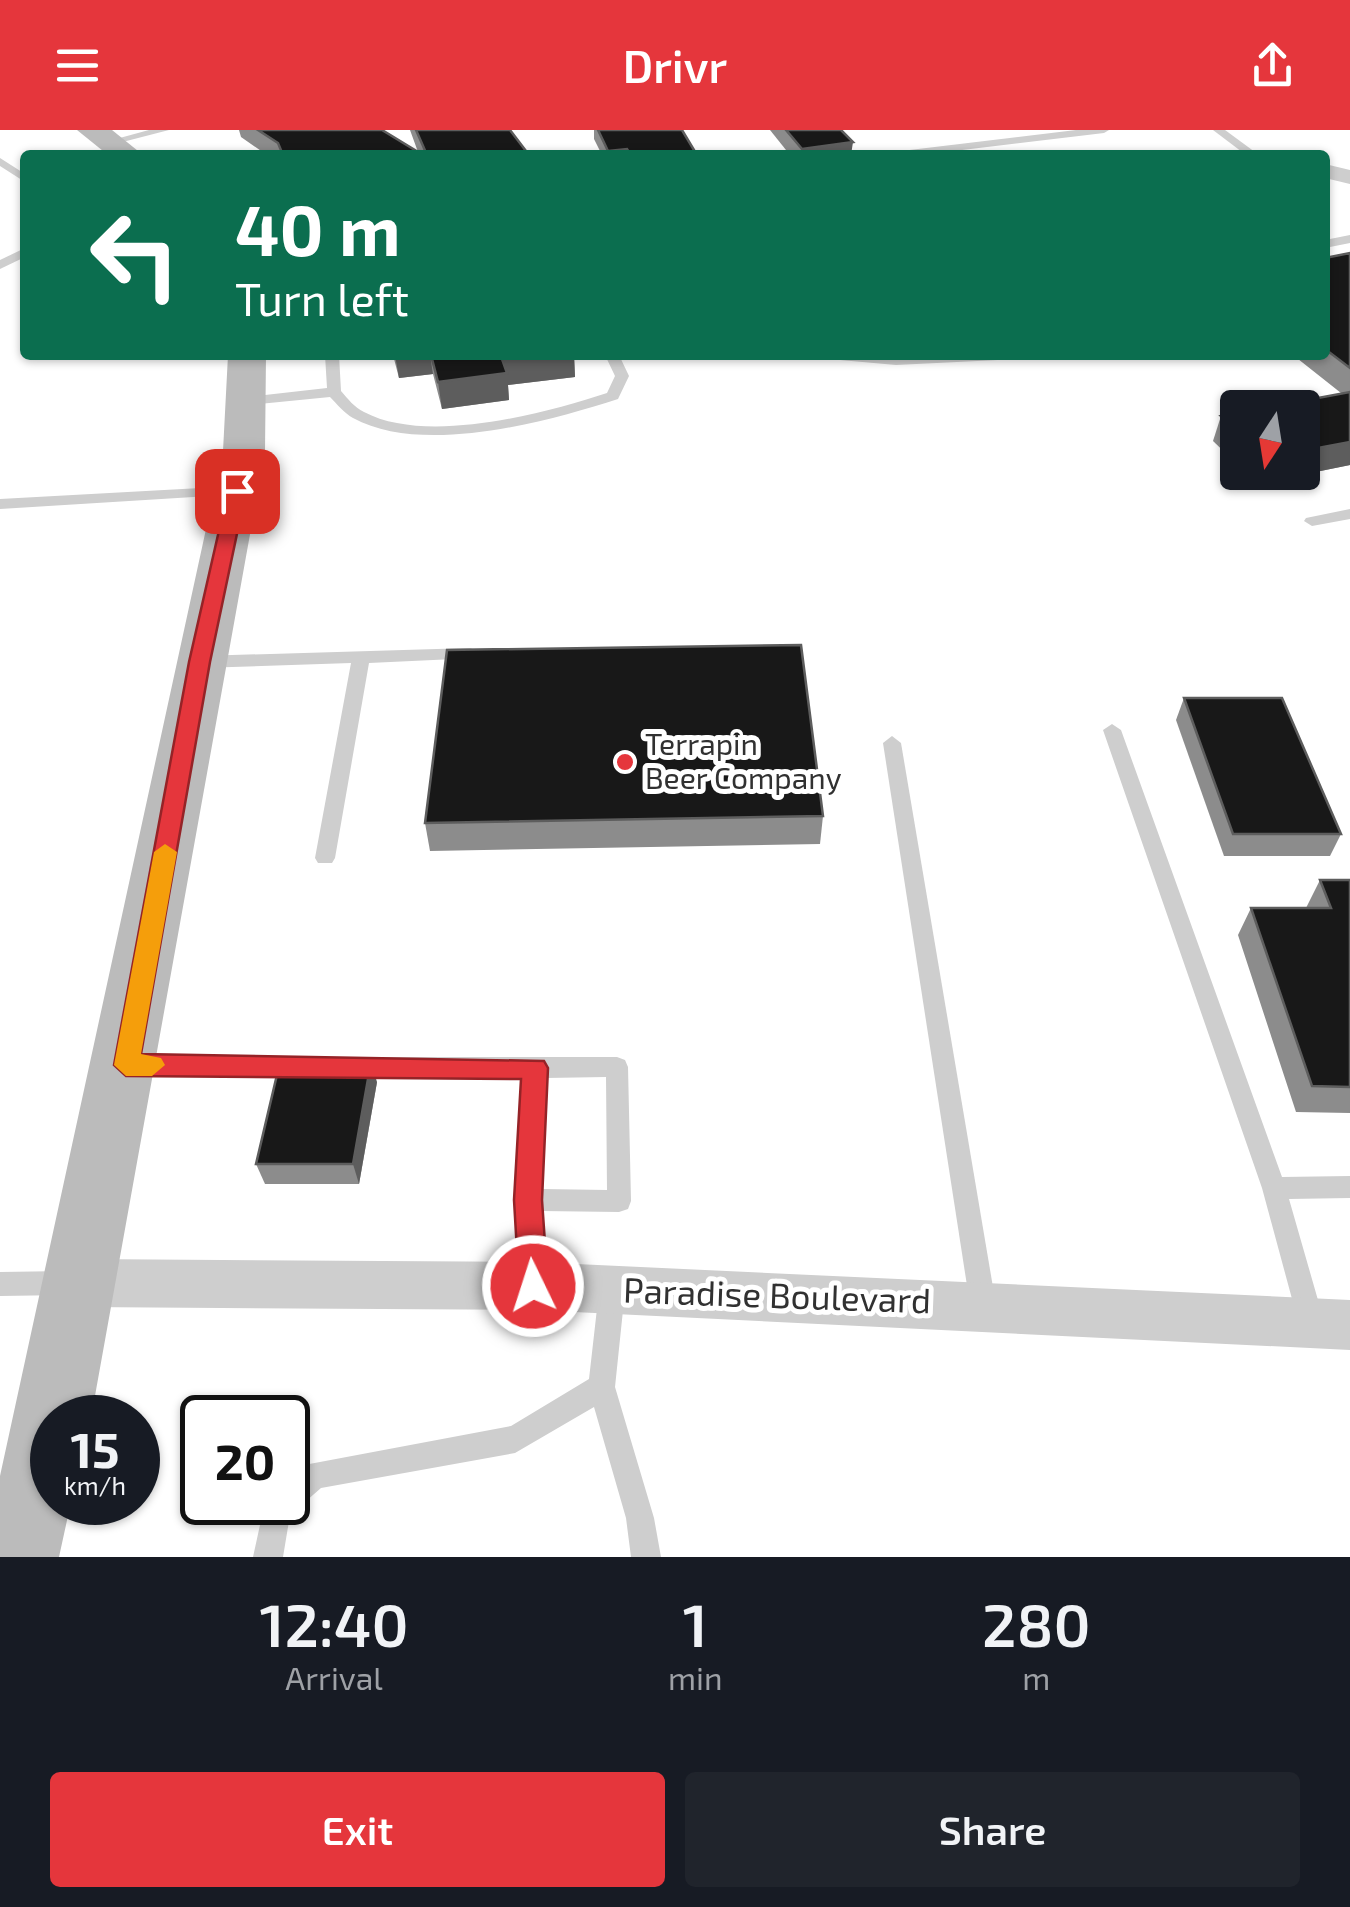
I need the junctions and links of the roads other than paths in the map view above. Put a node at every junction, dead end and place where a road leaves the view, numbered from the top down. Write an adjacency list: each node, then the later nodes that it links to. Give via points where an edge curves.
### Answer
1 (164, 130): 4 (lane)
2 (1104, 130): 5 (lane)
3 (1218, 130): 6 (lane)
4 (104, 138)
5 (935, 150)
6 (1246, 150)
7 (0, 161): 8 (lane)
8 (20, 176)
9 (332, 360): 12 (lane)
10 (614, 360): 12 (lane, via 622,376 613,396 528,420 434,429 380,424 357,415)
11 (248, 378): 12 (lane); 13 (main road)
12 (334, 392)
13 (237, 491): 14 (lane); 19 (main road)
14 (0, 504)
15 (1350, 514): 16 (lane)
16 (1312, 521)
17 (498, 654): 18 (lane)
18 (360, 656): 19 (lane); 22 (lane)
19 (200, 662): 23 (main road)
20 (1112, 730): 25 (lane)
21 (892, 743): 32 (lane)
22 (326, 858)
23 (126, 1065): 24 (lane); 28 (main road)
24 (534, 1068): 27 (lane); 27 (lane, via 617,1067 619,1201)
25 (1274, 1188): 26 (lane); 33 (lane)
26 (1350, 1188)
27 (528, 1200): 30 (lane)
28 (84, 1283): 29 (lane); 30 (street, Paradise Boulevard); 35 (main road)
29 (0, 1284)
30 (533, 1286): 31 (street, Paradise Boulevard)
31 (612, 1288): 32 (street, Paradise Boulevard); 34 (lane)
32 (983, 1305): 33 (street, Paradise Boulevard)
33 (1331, 1324)
34 (602, 1387): 36 (lane, via 515,1439); 39 (lane)
35 (54, 1395)
36 (310, 1478)
37 (274, 1525): 38 (lane)
38 (268, 1557)
39 (646, 1557)

